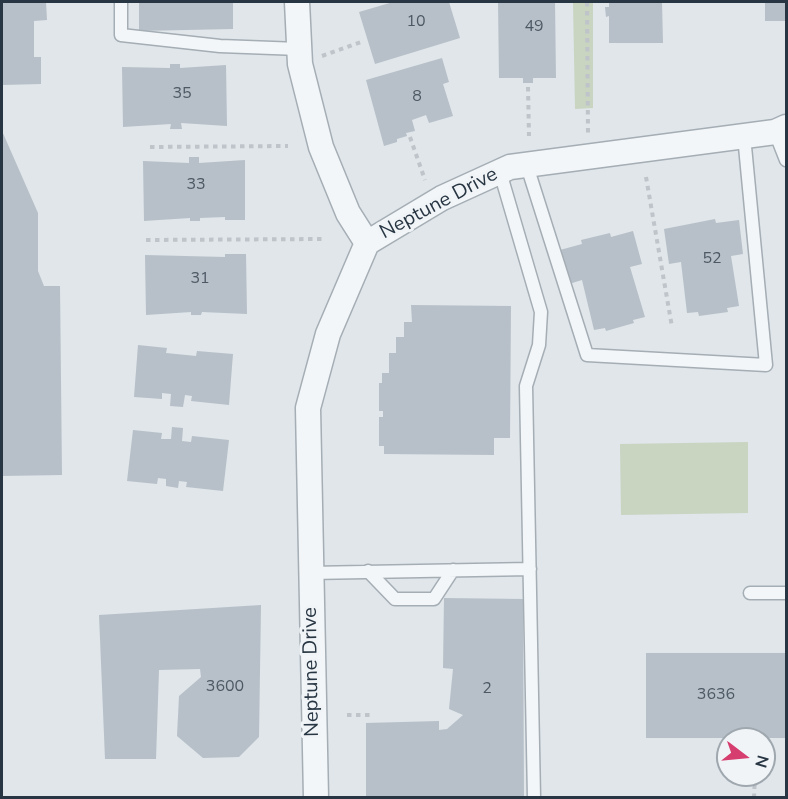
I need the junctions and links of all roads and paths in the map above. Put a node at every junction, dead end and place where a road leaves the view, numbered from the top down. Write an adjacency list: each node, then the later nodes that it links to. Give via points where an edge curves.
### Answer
1 (121, 2): 5 (lane, via 120,35)
2 (297, 2): 5 (street)
3 (587, 2): 13 (path)
4 (361, 42): 5 (path)
5 (300, 57): 21 (street, via 321,147 348,213)
6 (528, 87): 8 (path)
7 (781, 130): 9 (street, Neptune Drive); 14 (lane)
8 (529, 136)
9 (744, 136): 13 (street, Neptune Drive); 15 (lane, via 766,365 587,355)
10 (410, 137): 18 (path)
11 (288, 146): 12 (path)
12 (150, 147)
13 (589, 156): 15 (street, Neptune Drive)
14 (786, 160)
15 (527, 166): 16 (street, Neptune Drive)
16 (500, 172): 21 (street, Neptune Drive, via 442,198); 23 (lane, via 541,312 538,345 526,386)
17 (646, 177): 22 (path)
18 (425, 180)
19 (322, 239): 20 (path)
20 (146, 240)
21 (367, 243): 26 (street, Neptune Drive, via 328,334 308,408)
22 (672, 327)
23 (530, 569): 24 (lane); 32 (lane)
24 (453, 570): 25 (lane); 25 (lane, via 434,599 395,599)
25 (368, 571): 26 (lane)
26 (310, 573): 31 (street, Neptune Drive)
27 (786, 593): 28 (lane)
28 (750, 594)
29 (347, 715): 30 (path)
30 (371, 715)
31 (316, 798)
32 (534, 798)

